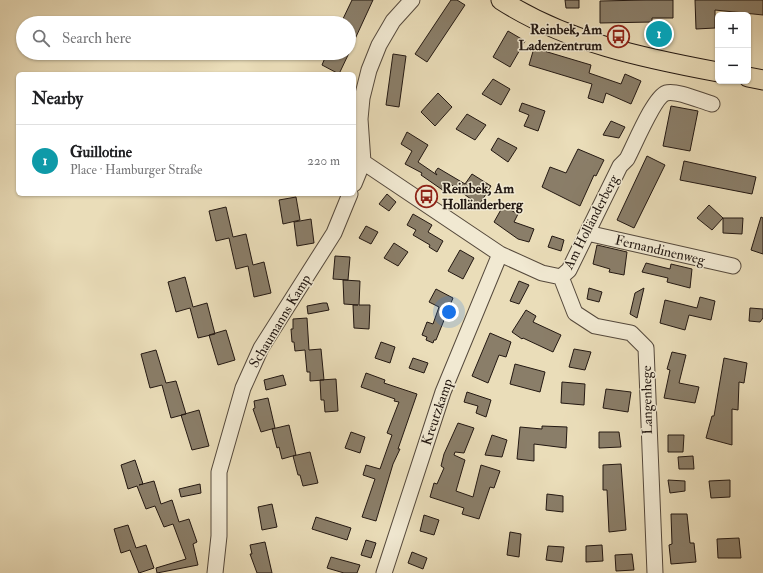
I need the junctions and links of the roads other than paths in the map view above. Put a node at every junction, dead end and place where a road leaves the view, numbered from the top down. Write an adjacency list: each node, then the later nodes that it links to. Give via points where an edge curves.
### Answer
1 (412, 0): 7 (street, via 393,21 379,45 369,70 360,119)
2 (501, 0): 3 (main road, via 547,25 594,43 674,64)
3 (715, 71)
4 (751, 78): 5 (main road)
5 (763, 80)
6 (712, 104): 10 (street, Am Holländerberg, via 676,93 666,93 656,101)
7 (363, 162): 8 (street); 11 (street, Am Holländerberg)
8 (356, 179)
9 (349, 196): 14 (street, Schaumanns Kamp, via 334,233 261,348 242,388 218,472 219,536)
10 (587, 233): 12 (street, Fernandinenweg); 13 (street, Am Holländerberg, via 569,270)
11 (500, 254): 13 (street, Am Holländerberg, via 542,273); 15 (street, Kreutzkamp, via 443,389)
12 (733, 266)
13 (561, 277): 16 (street, Langenhege, via 574,313 595,326 631,334 646,348)
14 (215, 573)
15 (384, 573)
16 (654, 573)

